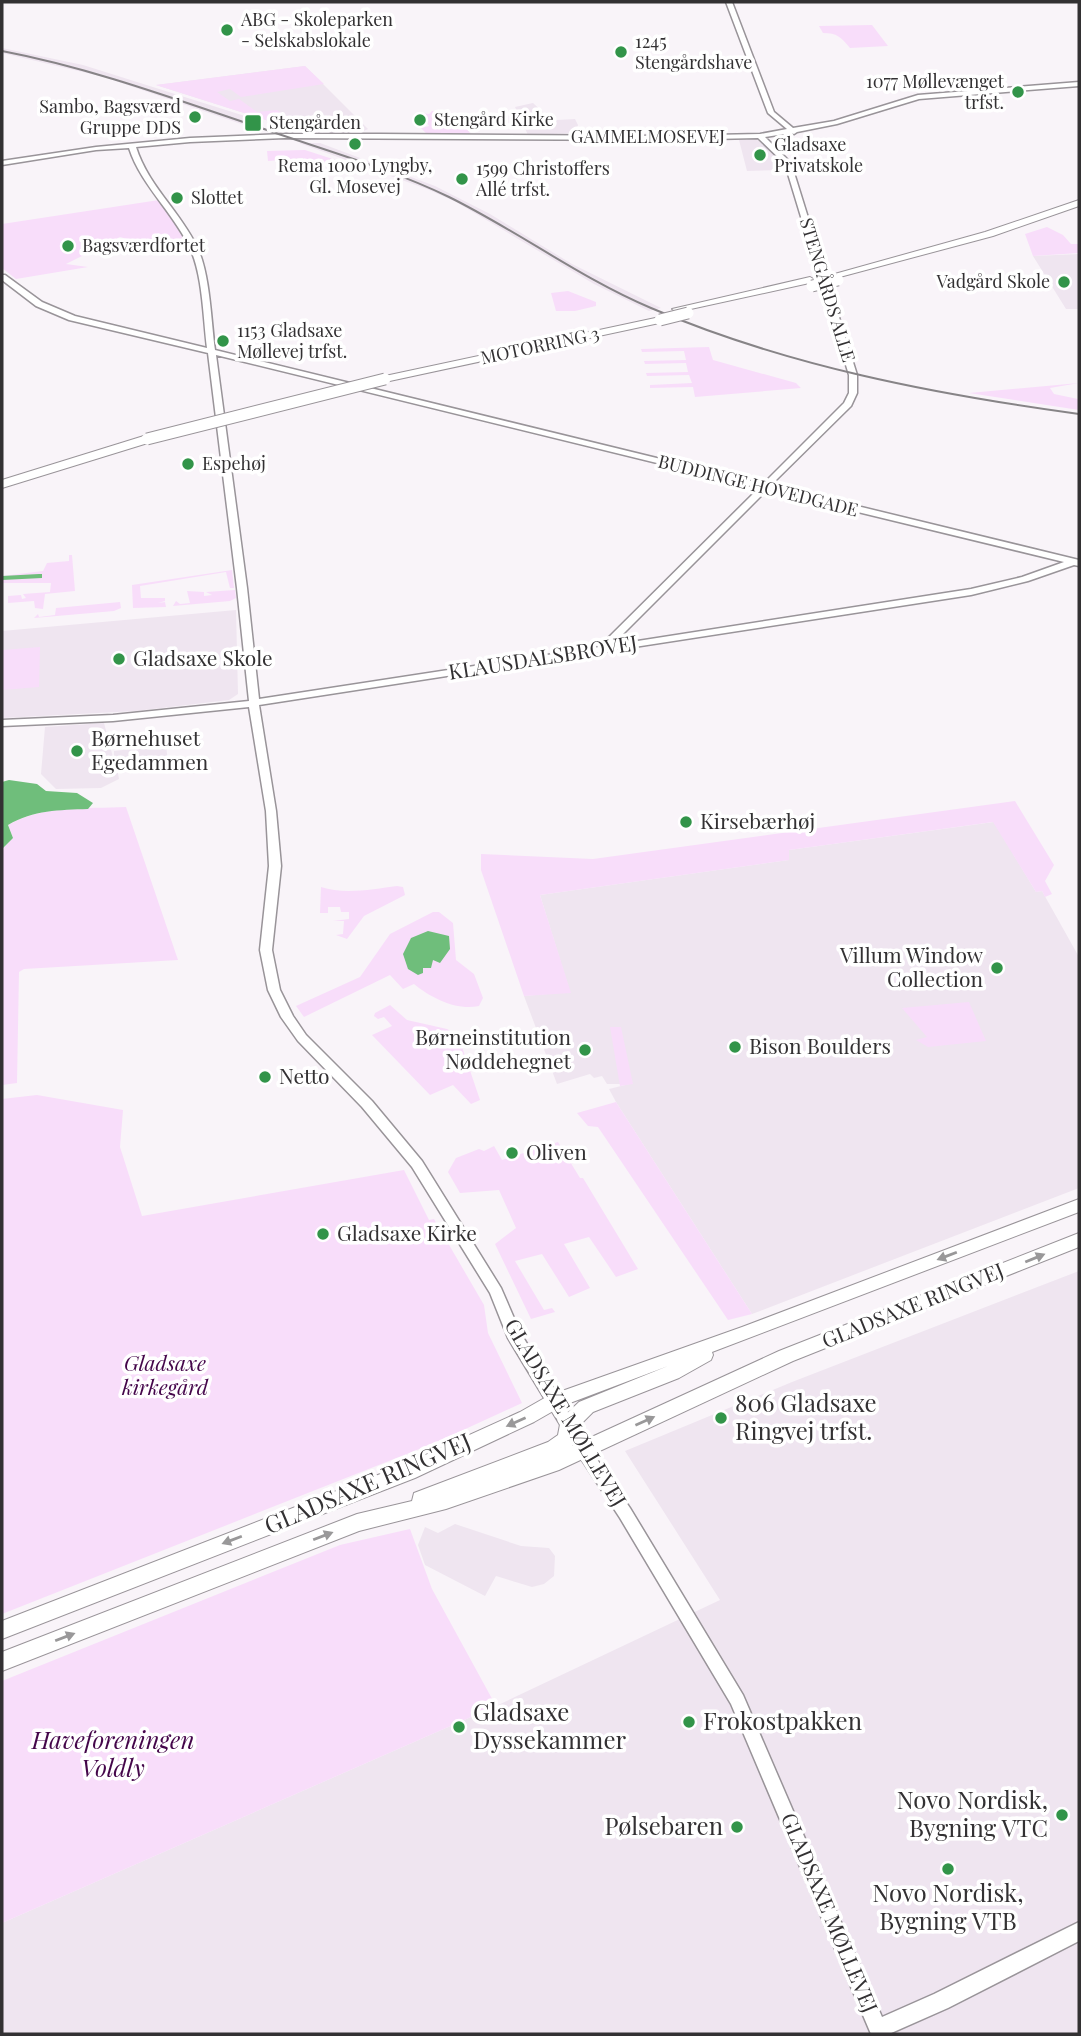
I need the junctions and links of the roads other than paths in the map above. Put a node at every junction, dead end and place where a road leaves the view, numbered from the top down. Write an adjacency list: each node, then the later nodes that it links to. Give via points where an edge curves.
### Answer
1 (729, 2): 3 (street, via 771,113)
2 (1079, 84): 3 (street, GAMMELMOSEVEJ, via 918,97)
3 (794, 132): 4 (street, GAMMELMOSEVEJ)
4 (760, 136): 5 (street, GAMMELMOSEVEJ, via 274,137); 15 (street, STENGÅRDS ALLE, via 788,163 855,381 848,404)
5 (132, 145): 6 (street, GAMMELMOSEVEJ); 11 (street, GLADSAXE MØLLEVEJ, via 136,159 196,252)
6 (2, 163)
7 (1079, 203): 10 (highway, MOTORRING 3)
8 (1079, 210): 10 (highway, MOTORRING 3, via 984,243)
9 (2, 277): 11 (street, BUDDINGE HOVEDGADE, via 54,312)
10 (837, 277): 12 (highway, MOTORRING 3, bridge, via 380,377)
11 (213, 353): 15 (street, BUDDINGE HOVEDGADE); 18 (street, GLADSAXE MØLLEVEJ)
12 (144, 437): 13 (highway, MOTORRING 3); 14 (highway, MOTORRING 3)
13 (2, 476)
14 (2, 484)
15 (764, 487): 16 (street, BUDDINGE HOVEDGADE); 17 (street, STENGÅRDS ALLE)
16 (1077, 562): 17 (street, KLAUSDALSBROVEJ, via 971,592)
17 (601, 649): 18 (street, KLAUSDALSBROVEJ)
18 (254, 704): 19 (street, KLAUSDALSBROVEJ); 23 (street, GLADSAXE MØLLEVEJ, via 275,866 266,950 274,990 302,1038 367,1104 417,1164 496,1292 513,1334)
19 (2, 723)
20 (1079, 1205): 22 (main road, GLADSAXE RINGVEJ, one-way to 22)
21 (1079, 1240): 25 (main road, GLADSAXE RINGVEJ, one-way to 21, via 786,1356)
22 (733, 1338): 23 (main road, GLADSAXE RINGVEJ); 24 (main road, GLADSAXE RINGVEJ, via 672,1373 586,1407)
23 (555, 1401): 24 (street, GLADSAXE MØLLEVEJ); 27 (main road, GLADSAXE RINGVEJ, one-way to 27, via 408,1472)
24 (569, 1427): 25 (street, GLADSAXE MØLLEVEJ); 26 (main road, GLADSAXE RINGVEJ, via 565,1441 555,1448)
25 (583, 1450): 26 (main road, GLADSAXE RINGVEJ, via 458,1497); 30 (street, GLADSAXE MØLLEVEJ, via 737,1700)
26 (356, 1523): 28 (main road, GLADSAXE RINGVEJ, one-way to 26)
27 (2, 1630)
28 (2, 1662)
29 (1079, 1931): 30 (street)
30 (879, 2031)

